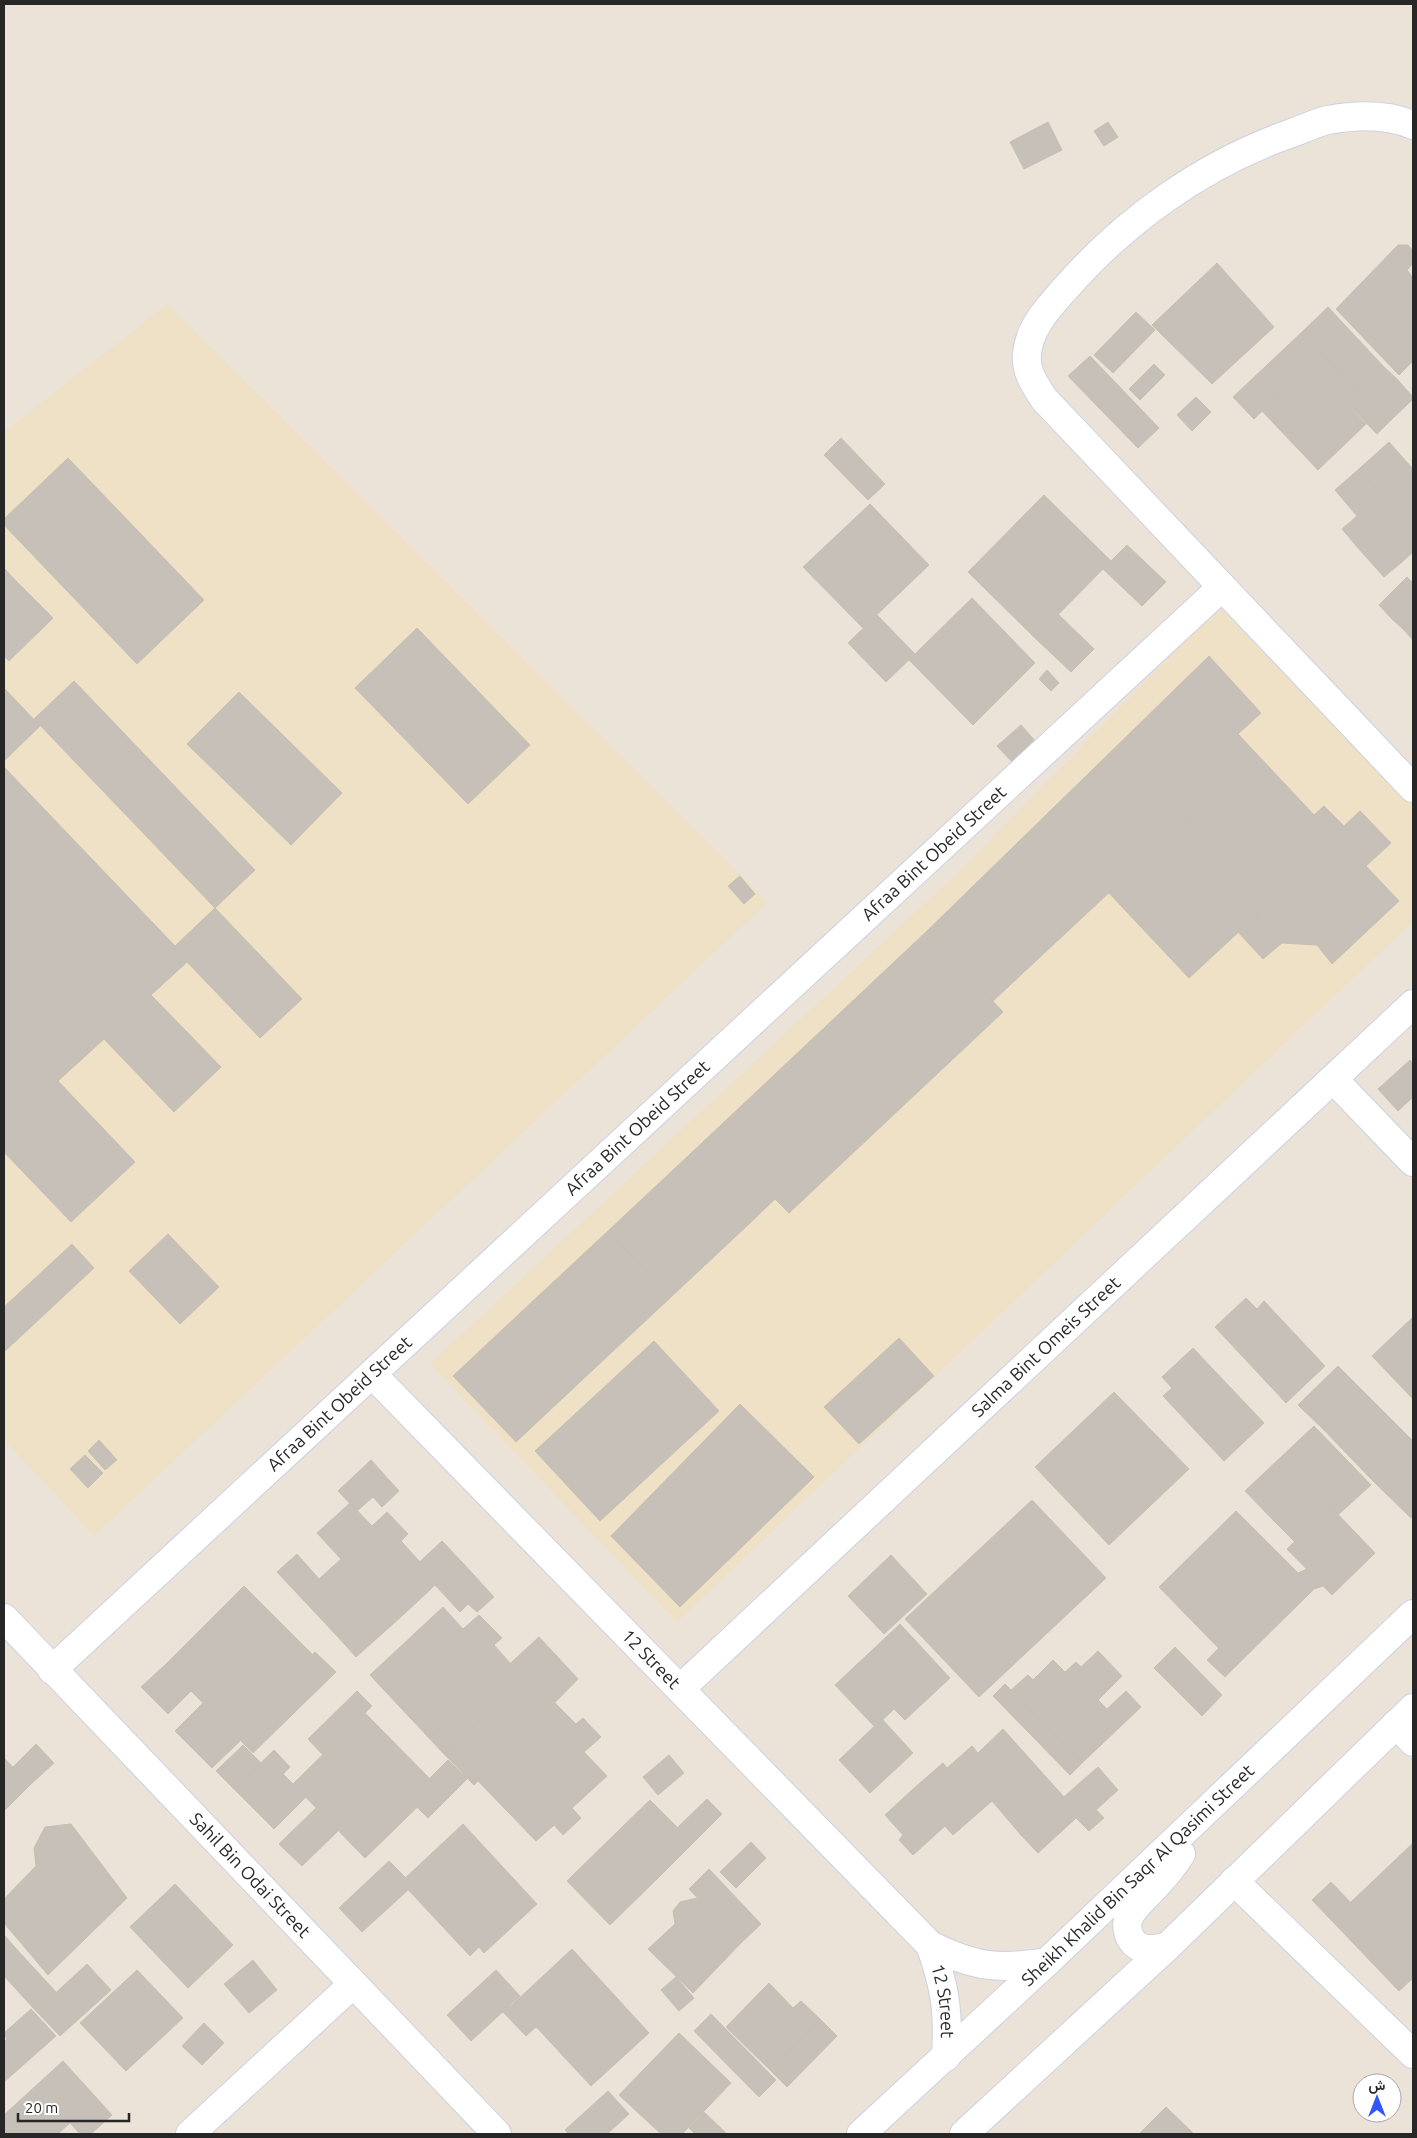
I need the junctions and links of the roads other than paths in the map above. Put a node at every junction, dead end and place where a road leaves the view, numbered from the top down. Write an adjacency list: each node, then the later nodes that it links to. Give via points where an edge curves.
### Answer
1 (1413, 125): 2 (street, via 1366,116 1326,121 1272,140 1220,165 1170,195 1124,230 1082,269 1044,312 1033,330 1026,354 1030,378 1044,399)
2 (1222, 587): 3 (street); 7 (street, Afraa Bint Obeid Street)
3 (1413, 788)
4 (1413, 1004): 5 (street, Salma Bint Omeis Street)
5 (1333, 1079): 6 (street); 11 (street, Salma Bint Omeis Street)
6 (1413, 1162)
7 (372, 1374): 10 (street, Afraa Bint Obeid Street); 11 (street, 12 Street)
8 (1413, 1614): 13 (street, Sheikh Khalid Bin Saqr Al Qasimi Street)
9 (4, 1618): 10 (street, Sahil Bin Odai Street)
10 (52, 1670): 18 (street, Sahil Bin Odai Street)
11 (680, 1689): 15 (street, 12 Street)
12 (1408, 1725): 14 (street)
13 (1198, 1819): 16 (street, via 1179,1857 1128,1918 1127,1928 1136,1945 1146,1950); 17 (street, Sheikh Khalid Bin Saqr Al Qasimi Street)
14 (1234, 1881): 16 (street); 19 (street)
15 (930, 1945): 17 (street, 12 Street, via 958,1959 987,1966 1018,1967); 20 (street, 12 Street, via 946,2000)
16 (1167, 1947): 24 (street)
17 (1047, 1962): 20 (street, Sheikh Khalid Bin Saqr Al Qasimi Street)
18 (352, 1985): 21 (street); 22 (street, Sahil Bin Odai Street)
19 (1413, 2054)
20 (946, 2057): 23 (street, Sheikh Khalid Bin Saqr Al Qasimi Street)
21 (190, 2134)
22 (497, 2134)
23 (860, 2134)
24 (964, 2134)

